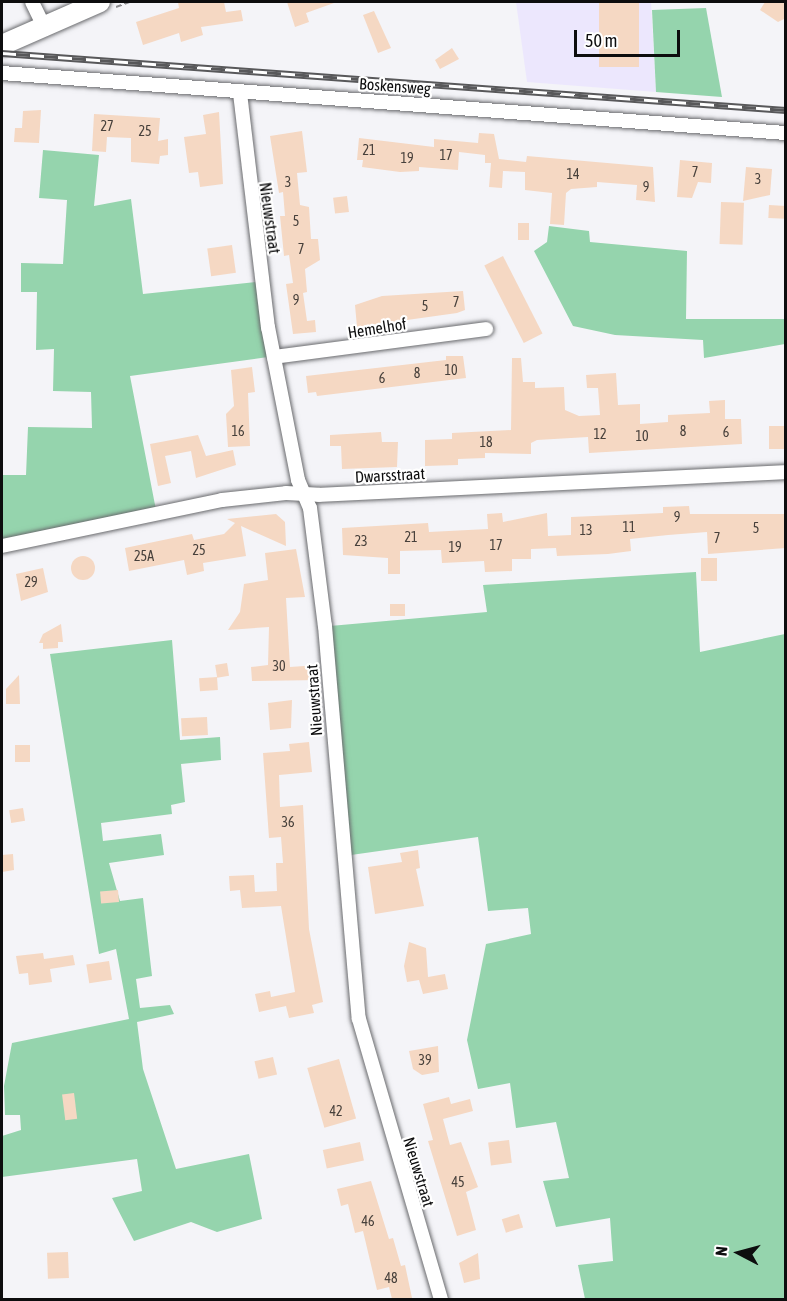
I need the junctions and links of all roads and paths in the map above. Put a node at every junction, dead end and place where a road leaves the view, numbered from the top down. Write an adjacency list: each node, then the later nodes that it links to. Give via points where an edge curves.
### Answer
1 (32, 2): 3 (street)
2 (100, 2): 3 (street)
3 (43, 25): 4 (street)
4 (2, 45)
5 (2, 73): 6 (street, Boskensweg)
6 (240, 93): 7 (street, Boskensweg); 9 (street, Nieuwstraat)
7 (786, 133)
8 (486, 329): 9 (street, Hemelhof)
9 (273, 357): 11 (street, Nieuwstraat, via 298,480)
10 (786, 472): 11 (street, Dwarsstraat)
11 (306, 494): 12 (street, Dwarsstraat, via 222,500); 13 (street, Nieuwstraat, via 325,626 359,1019)
12 (2, 546)
13 (441, 1299)

